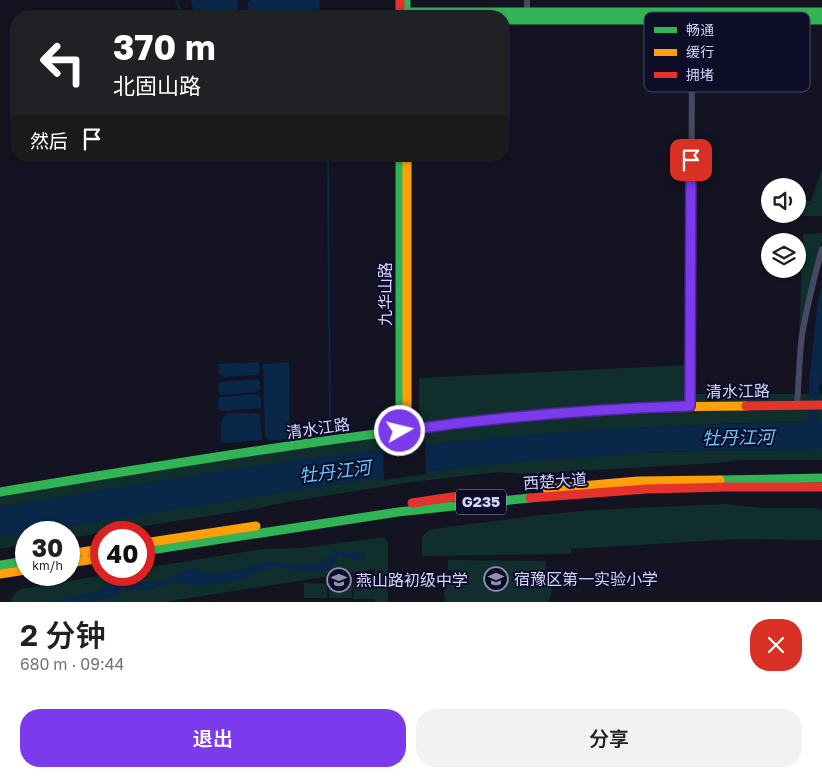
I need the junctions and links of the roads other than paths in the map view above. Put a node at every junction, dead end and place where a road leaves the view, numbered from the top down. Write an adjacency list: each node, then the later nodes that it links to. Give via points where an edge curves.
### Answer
1 (527, 0): 3 (street)
2 (510, 16): 3 (main road)
3 (527, 16): 4 (main road); 5 (main road)
4 (644, 16)
5 (510, 19)
6 (692, 92): 12 (street)
7 (400, 162): 13 (main road, 九华山路)
8 (406, 162): 13 (main road, 九华山路)
9 (822, 249): 10 (street, via 802,337)
10 (800, 405): 11 (main road, 清水江路); 12 (main road, 清水江路)
11 (822, 405)
12 (690, 406): 13 (main road, 清水江路, via 532,416)
13 (404, 431): 16 (main road, 清水江路, via 208,458)
14 (822, 478): 17 (main road, 西楚大道 / G235, via 638,481 452,497)
15 (822, 487): 18 (main road, 西楚大道 / G235, via 656,489 504,500 398,512)
16 (0, 492)
17 (155, 541)
18 (155, 549)
19 (15, 562): 20 (main road)
20 (0, 564)
21 (15, 572): 22 (main road)
22 (0, 574)

